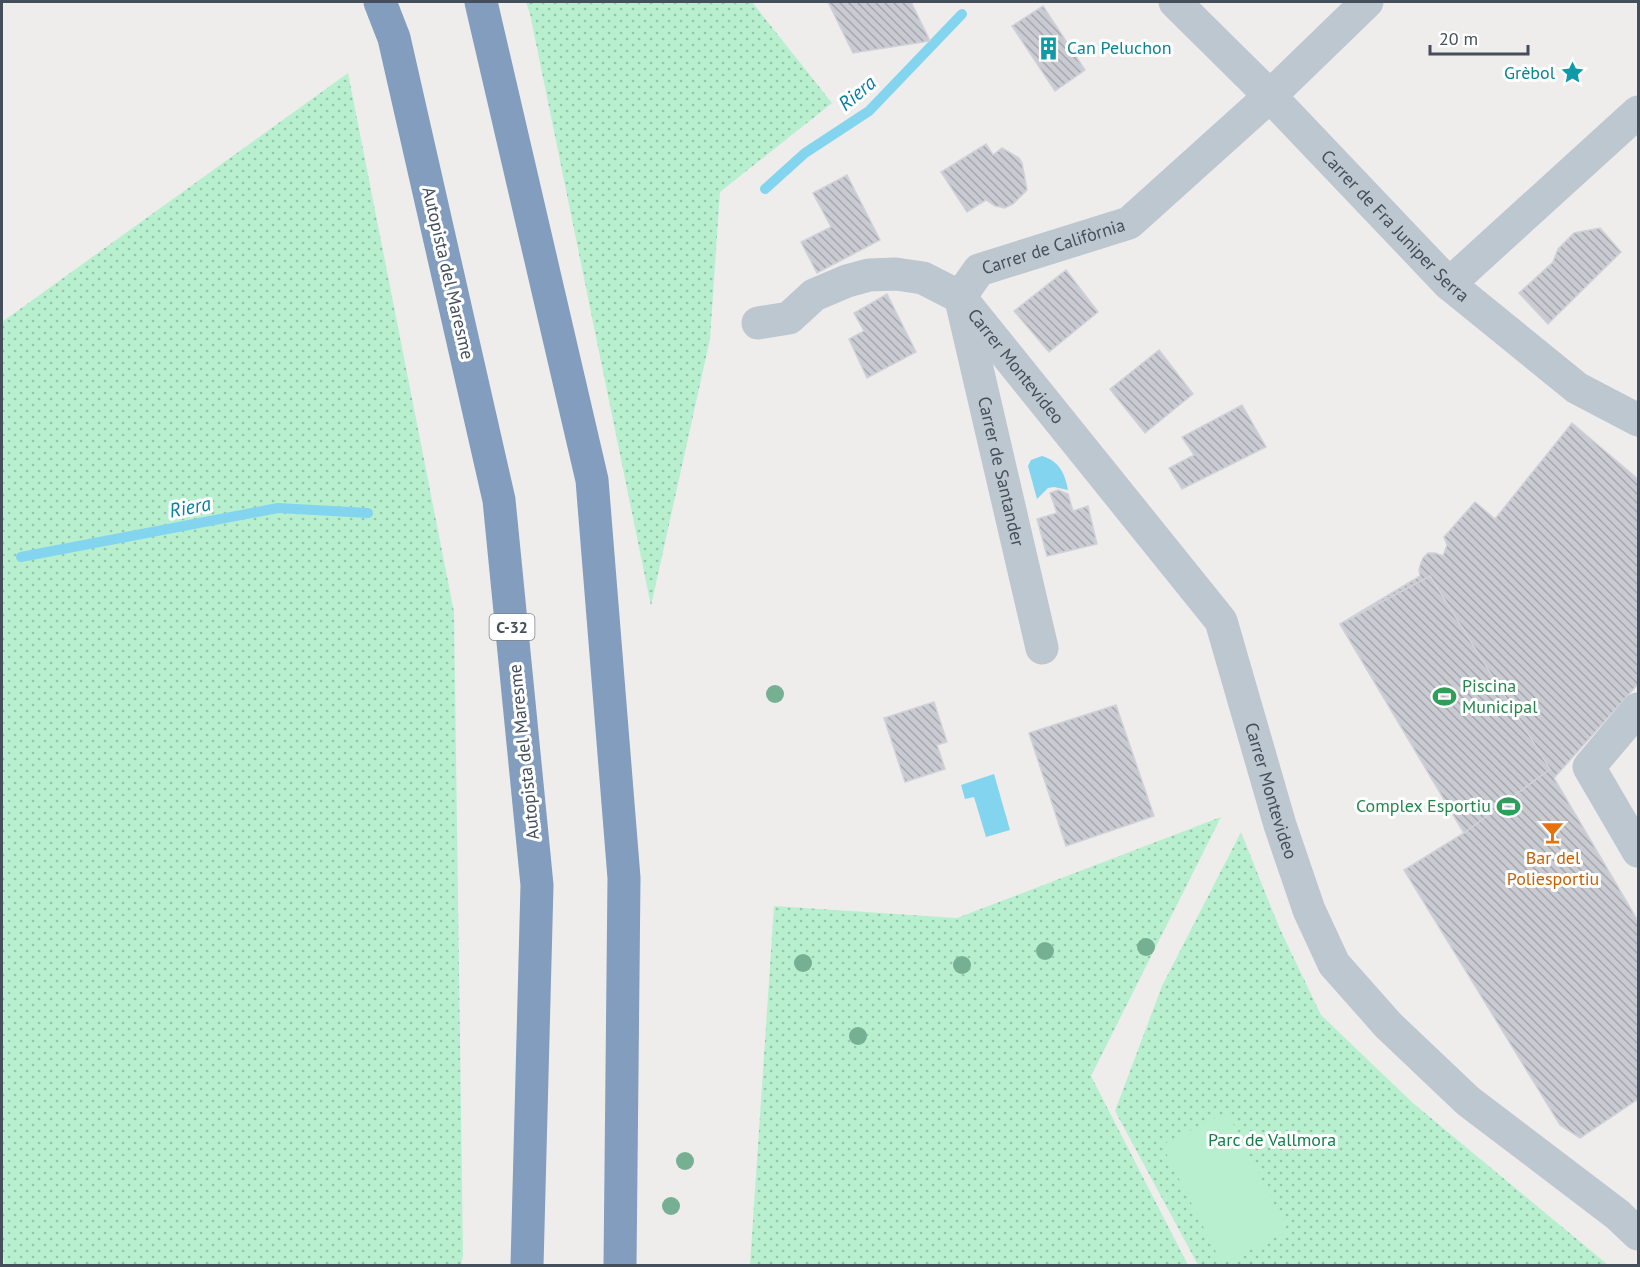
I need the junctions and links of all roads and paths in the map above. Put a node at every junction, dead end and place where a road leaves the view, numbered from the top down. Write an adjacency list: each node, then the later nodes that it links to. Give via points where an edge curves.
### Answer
1 (380, 2): 15 (highway, Autopista del Maresme / C-32, via 394,38 499,500 537,885)
2 (481, 2): 16 (highway, via 592,480 624,878)
3 (1175, 2): 5 (street, Carrer de Fra Juniper Serra)
4 (1367, 2): 5 (street, Carrer de Califòrnia)
5 (1270, 96): 7 (street, Carrer de Fra Juniper Serra); 8 (street, Carrer de Califòrnia, via 1129,223 979,270)
6 (1638, 112): 7 (street)
7 (1449, 284): 10 (street, Carrer de Fra Juniper Serra, via 1577,388)
8 (960, 297): 9 (street, via 923,278 896,273 869,275 814,295 789,318); 11 (street, Carrer de Santander); 14 (street, Carrer Montevideo, via 1221,621 1280,825 1309,910 1334,964 1388,1025 1468,1101)
9 (758, 323)
10 (1638, 420)
11 (1042, 648)
12 (1638, 709): 13 (street, via 1589,767)
13 (1638, 851)
14 (1638, 1234)
15 (526, 1266)
16 (620, 1266)

